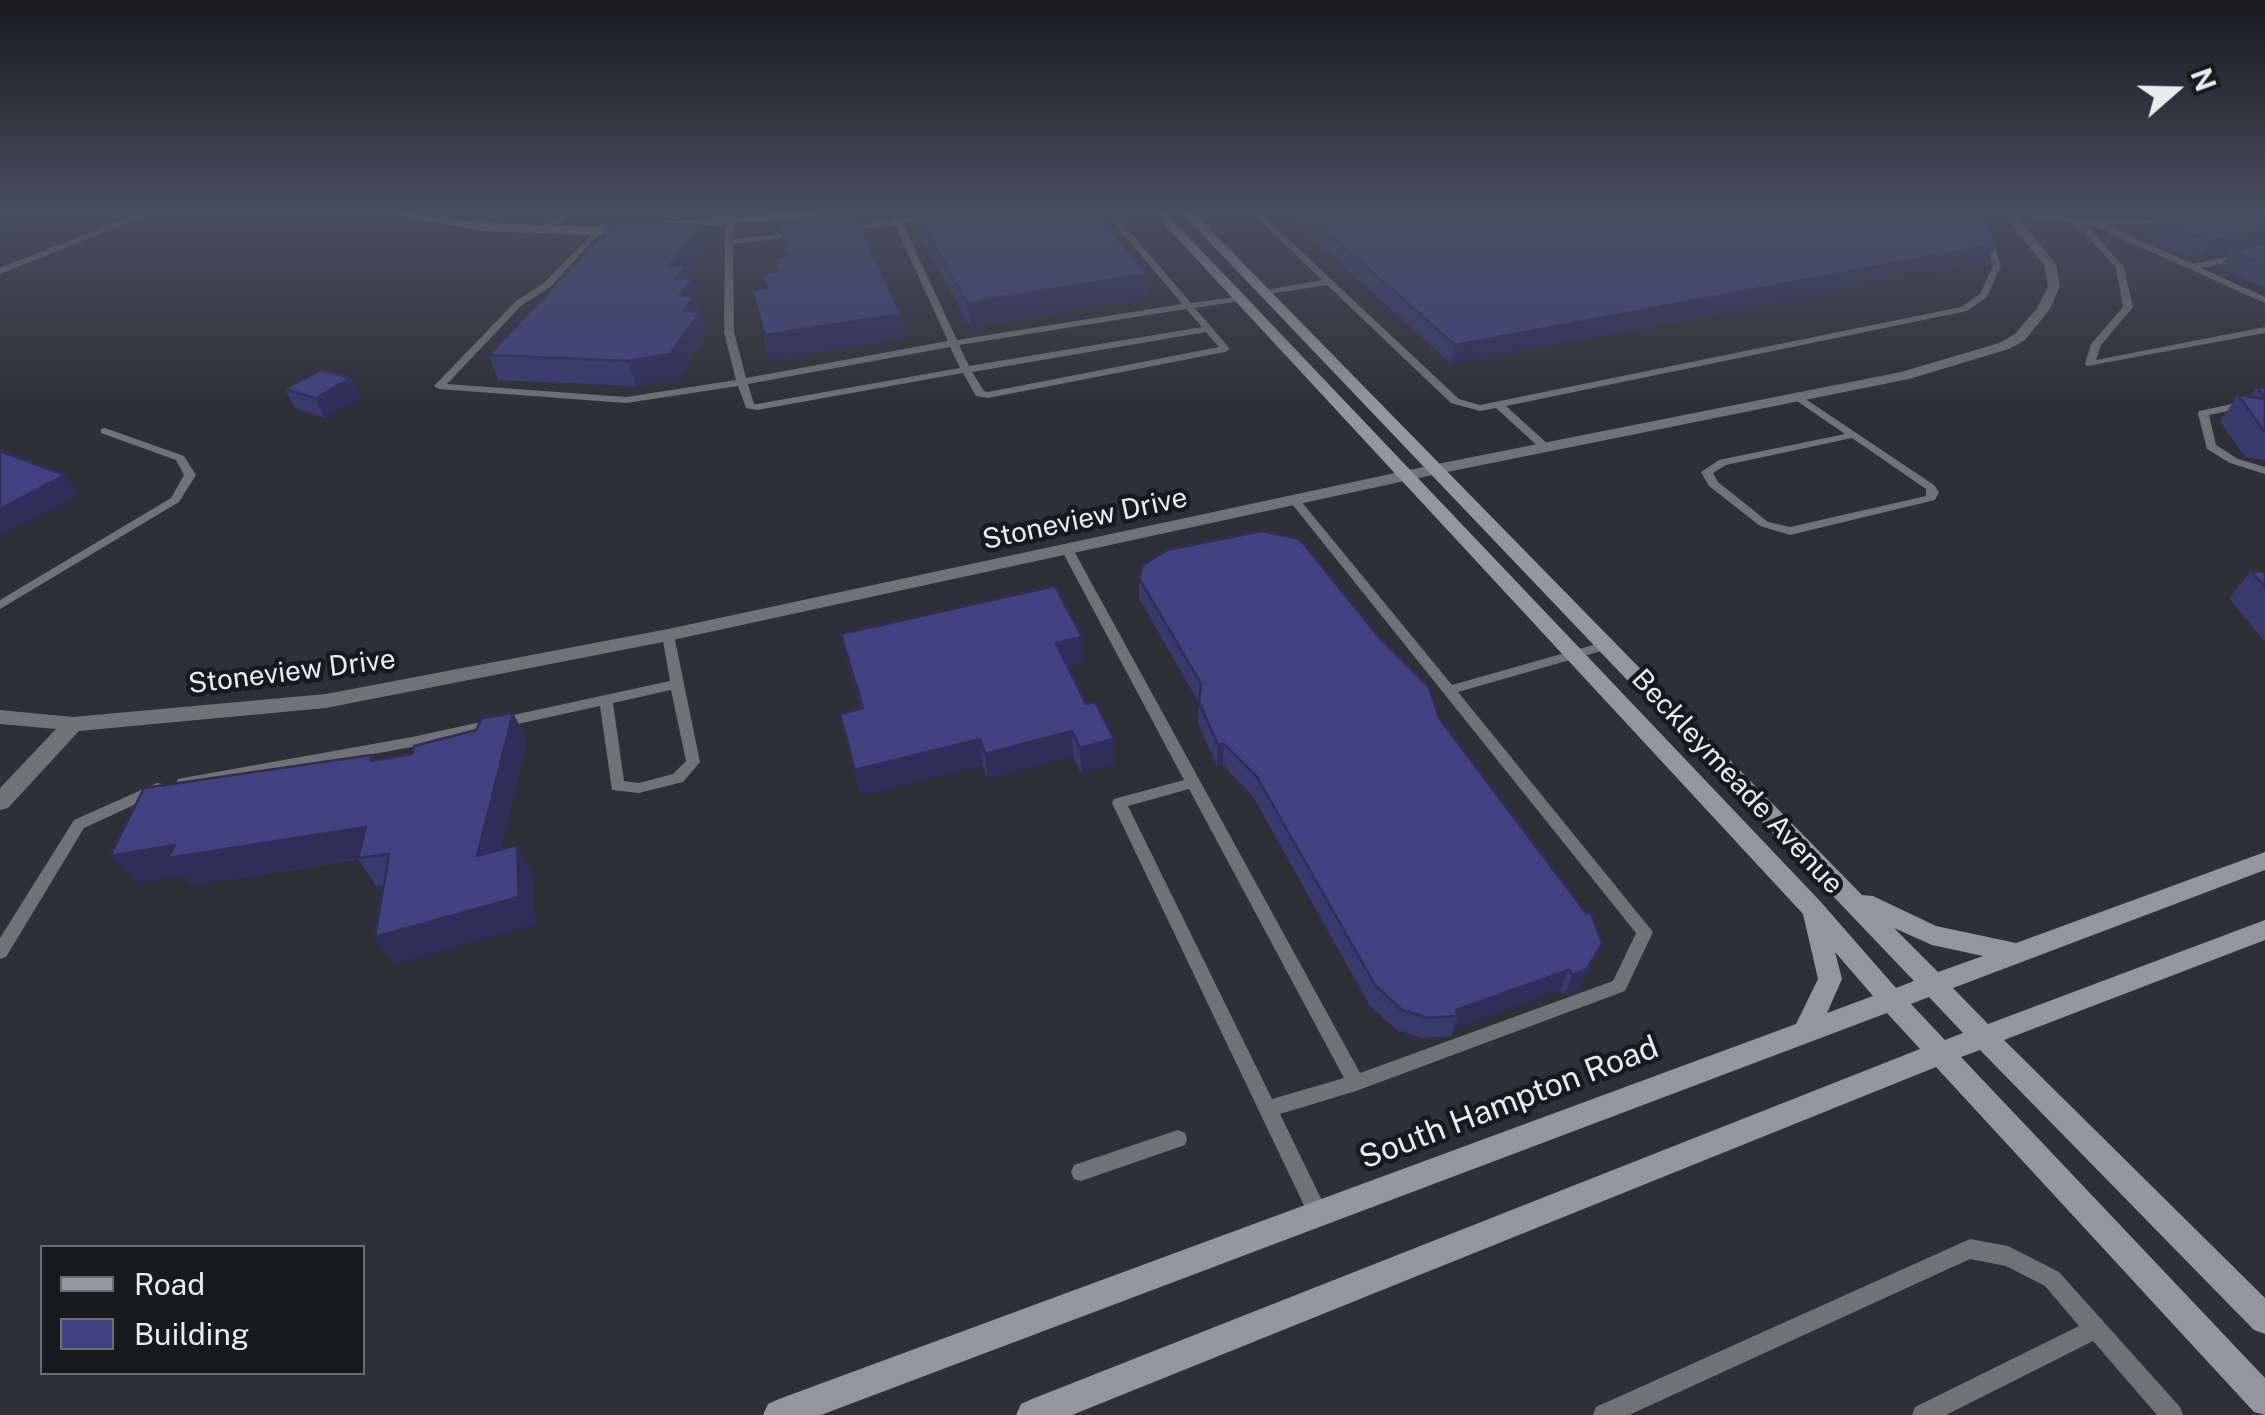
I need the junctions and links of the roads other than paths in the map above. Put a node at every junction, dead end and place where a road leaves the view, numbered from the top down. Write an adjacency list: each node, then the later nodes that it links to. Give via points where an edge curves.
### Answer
1 (554, 277): 21 (lane, via 519,303 439,386 626,400)
2 (729, 277): 21 (lane, via 729,332)
3 (922, 277): 19 (lane)
4 (1164, 277): 16 (lane)
5 (1219, 277): 14 (street, Beckleymeade Avenue)
6 (1250, 277): 13 (street, Beckleymeade Avenue)
7 (1324, 277): 12 (lane)
8 (1992, 277): 24 (lane, via 1984,295 1964,309)
9 (2052, 277): 22 (street, Stoneview Drive, via 2054,286 2020,337 1904,376)
10 (2122, 277): 18 (lane, via 2128,307 2096,344 2090,364)
11 (2214, 277): 15 (lane)
12 (1329, 282): 13 (lane); 24 (lane, via 1455,402)
13 (1266, 293): 14 (street); 28 (street, Beckleymeade Avenue)
14 (1239, 298): 16 (lane); 30 (street, Beckleymeade Avenue)
15 (2265, 300)
16 (1189, 306): 17 (lane); 19 (lane)
17 (1208, 329): 20 (lane); 20 (lane, via 1226,349 988,395 980,394)
18 (2265, 330)
19 (954, 343): 20 (lane); 21 (lane)
20 (966, 370): 21 (lane, via 757,406 750,406)
21 (742, 382)
22 (1798, 397): 26 (lane); 27 (street, Stoneview Drive)
23 (2265, 400): 29 (lane, via 2203,413 2211,447)
24 (1498, 405): 27 (lane)
25 (105, 432): 33 (lane, via 180,458 190,476 175,500)
26 (1853, 434): 26 (lane, via 1930,487 1930,498 1790,531 1764,524 1707,477 1723,462)
27 (1546, 448): 28 (street, Stoneview Drive)
28 (1438, 469): 30 (street, Stoneview Drive); 35 (street, Beckleymeade Avenue)
29 (2265, 470)
30 (1405, 477): 31 (street, Stoneview Drive); 36 (street, Beckleymeade Avenue)
31 (1296, 502): 32 (street, Stoneview Drive); 38 (lane)
32 (1068, 551): 34 (street, Stoneview Drive); 42 (lane)
33 (0, 605)
34 (668, 635): 37 (lane); 41 (street, Stoneview Drive, via 326,702)
35 (1607, 644): 36 (lane); 45 (street, Beckleymeade Avenue)
36 (1572, 655): 38 (lane); 46 (street, Beckleymeade Avenue)
37 (677, 684): 39 (lane); 39 (lane, via 693,762 678,778 638,788 617,786)
38 (1449, 690): 55 (lane, via 1646,932 1619,986)
39 (606, 701): 48 (lane, via 154,788 80,824)
40 (0, 717): 41 (street, Stoneview Drive)
41 (73, 724): 43 (street)
42 (1193, 782): 55 (lane); 56 (lane, via 1119,803)
43 (0, 802)
44 (2265, 861): 49 (street, South Hampton Road)
45 (1849, 896): 49 (street, via 1932,935); 50 (street, Beckleymeade Avenue)
46 (1812, 908): 51 (street, Beckleymeade Avenue); 52 (street, via 1830,978)
47 (2265, 930): 53 (street)
48 (0, 952)
49 (2014, 953): 50 (street, South Hampton Road)
50 (1934, 982): 51 (street, South Hampton Road); 53 (street, Beckleymeade Avenue)
51 (1890, 999): 52 (street, South Hampton Road); 54 (street, Beckleymeade Avenue)
52 (1806, 1031): 59 (street, South Hampton Road)
53 (1984, 1036): 54 (street); 60 (street, Beckleymeade Avenue)
54 (1941, 1053): 62 (street, Beckleymeade Avenue); 65 (street)
55 (1356, 1083): 56 (lane)
56 (1268, 1109): 59 (lane)
57 (1178, 1140): 58 (lane)
58 (1082, 1172)
59 (1318, 1215): 63 (street, South Hampton Road)
60 (2265, 1319)
61 (2096, 1329): 66 (lane, via 2052,1280 2008,1256 1970,1250); 67 (lane); 68 (lane)
62 (2265, 1402)
63 (831, 1405): 64 (street, South Hampton Road)
64 (778, 1415)
65 (1032, 1415)
66 (1604, 1415)
67 (1923, 1415)
68 (2172, 1415)

